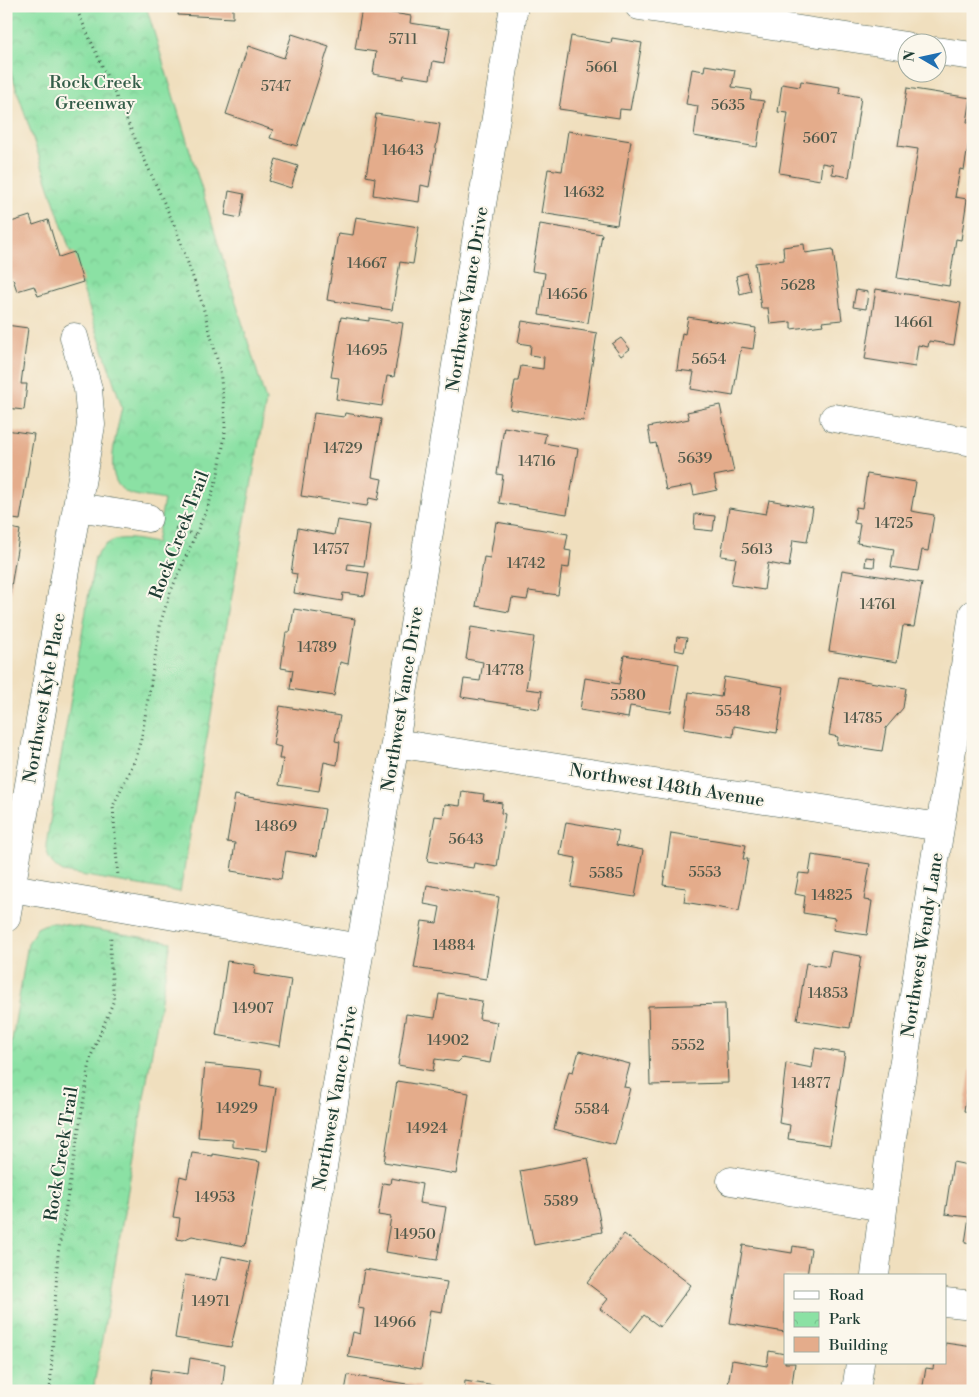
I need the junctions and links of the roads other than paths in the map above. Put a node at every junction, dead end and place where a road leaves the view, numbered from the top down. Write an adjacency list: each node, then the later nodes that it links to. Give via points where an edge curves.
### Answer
1 (514, 6): 12 (street, Northwest Vance Drive)
2 (639, 6): 3 (street)
3 (896, 45)
4 (946, 52): 5 (street)
5 (973, 56)
6 (74, 337): 9 (street, Northwest Kyle Place, via 91,407)
7 (834, 418): 8 (street)
8 (973, 442)
9 (77, 507): 10 (street); 14 (street, Northwest Kyle Place)
10 (148, 518)
11 (973, 614): 13 (street, Northwest Wendy Lane)
12 (395, 743): 13 (street, Northwest 148th Avenue); 16 (street, Northwest Vance Drive)
13 (940, 827): 18 (street, Northwest Wendy Lane)
14 (12, 888): 15 (street, Northwest Kyle Place); 16 (street)
15 (6, 918)
16 (361, 948): 23 (street, Northwest Vance Drive)
17 (731, 1181): 18 (street)
18 (882, 1207): 19 (street, Northwest Wendy Lane)
19 (874, 1274)
20 (946, 1302): 21 (street)
21 (973, 1305)
22 (860, 1364): 24 (street)
23 (285, 1391)
24 (856, 1391)

